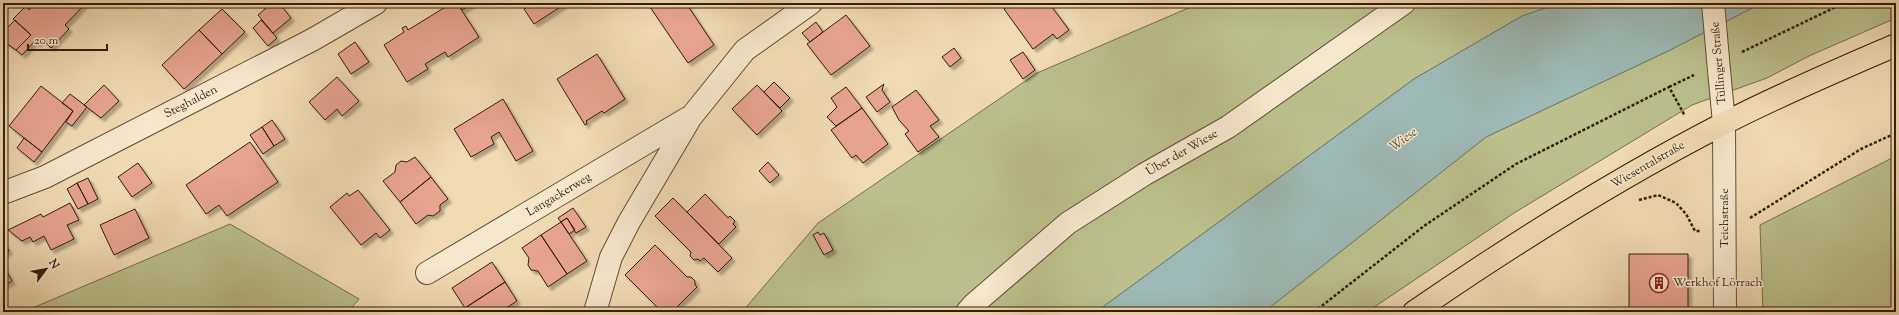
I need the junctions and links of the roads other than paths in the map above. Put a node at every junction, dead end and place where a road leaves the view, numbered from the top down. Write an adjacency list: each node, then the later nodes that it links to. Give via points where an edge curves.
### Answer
1 (376, 3): 8 (street, Steghalden, via 312,40 45,177)
2 (811, 3): 6 (street, Langackerweg, via 745,50)
3 (1404, 3): 11 (street, Über der Wiese, via 1228,127 1145,174 1068,223)
4 (1713, 3): 7 (street, Tüllinger Straße, bridge)
5 (1896, 45): 7 (main road, Wiesentalstraße)
6 (691, 117): 9 (street, Langackerweg); 10 (street, Langackerweg, via 611,257)
7 (1724, 123): 12 (main road, Wiesentalstraße, via 1623,179 1514,245); 13 (street, Teichstraße)
8 (3, 193)
9 (427, 273)
10 (595, 312)
11 (967, 312)
12 (1414, 312)
13 (1725, 312)

